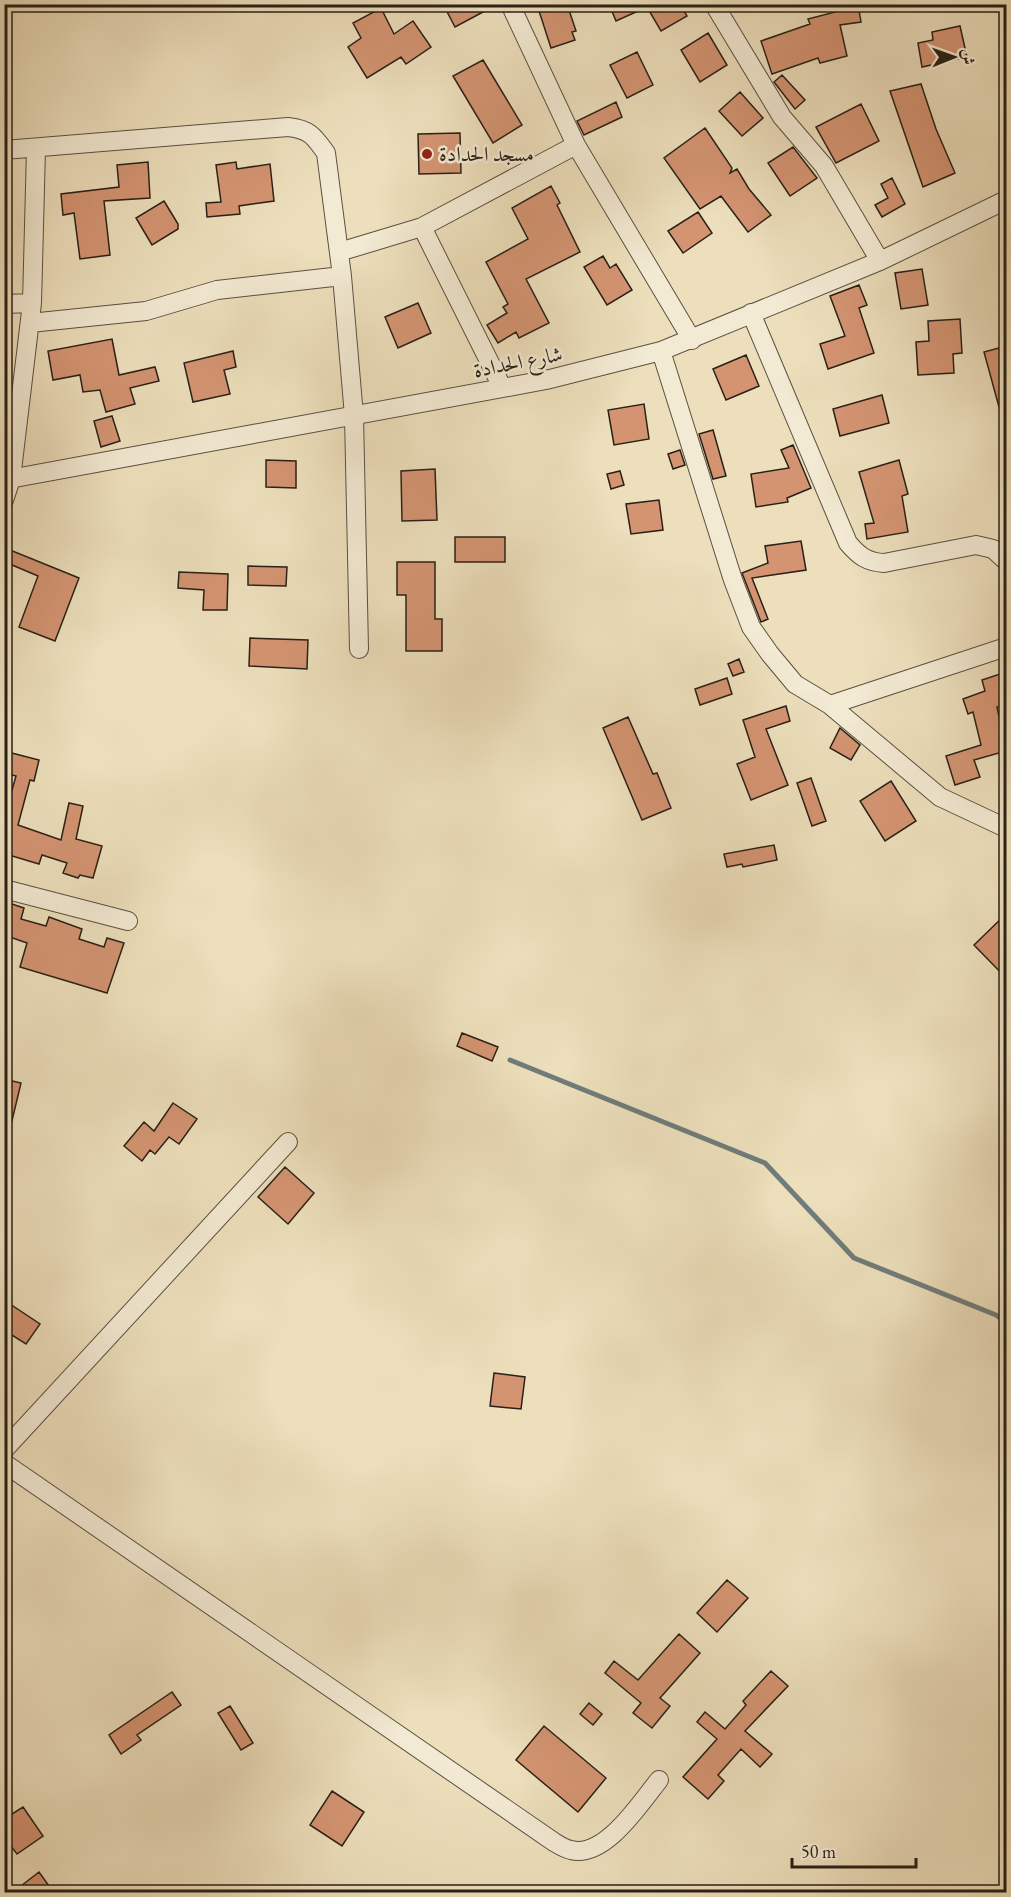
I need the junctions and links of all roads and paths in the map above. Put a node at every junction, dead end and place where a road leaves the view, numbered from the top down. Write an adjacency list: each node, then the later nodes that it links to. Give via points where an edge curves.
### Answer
1 (510, 4): 3 (street)
2 (714, 4): 9 (street, via 782,117 824,165)
3 (576, 145): 7 (street); 15 (street)
4 (36, 149): 5 (street); 8 (street, via 288,127 304,129 326,153); 11 (street)
5 (4, 150)
6 (1006, 200): 9 (street, شارع الحدادة)
7 (422, 227): 8 (street); 17 (street)
8 (339, 252): 10 (street)
9 (880, 261): 13 (street, شارع الحدادة)
10 (342, 276): 14 (street, via 216,290 136,312); 18 (street)
11 (32, 303): 12 (street); 14 (street)
12 (4, 304)
13 (751, 313): 15 (street, شارع الحدادة); 21 (street, via 848,543 857,554 870,562 884,562 976,545 993,549)
14 (30, 322): 19 (street)
15 (692, 340): 16 (street, شارع الحدادة)
16 (662, 351): 17 (street, شارع الحدادة); 24 (street, via 751,627 795,684)
17 (502, 387): 18 (street, شارع الحدادة)
18 (354, 416): 19 (street, شارع الحدادة); 23 (street)
19 (8, 480): 20 (street)
20 (4, 500)
21 (1006, 561)
22 (1006, 647): 24 (street)
23 (359, 649)
24 (830, 705): 25 (street, via 940,796)
25 (1006, 828)
26 (4, 889): 27 (street)
27 (128, 921)
28 (288, 1142): 29 (street)
29 (4, 1450)
30 (4, 1463): 31 (street, via 554,1842 582,1851 602,1844)
31 (660, 1780)

